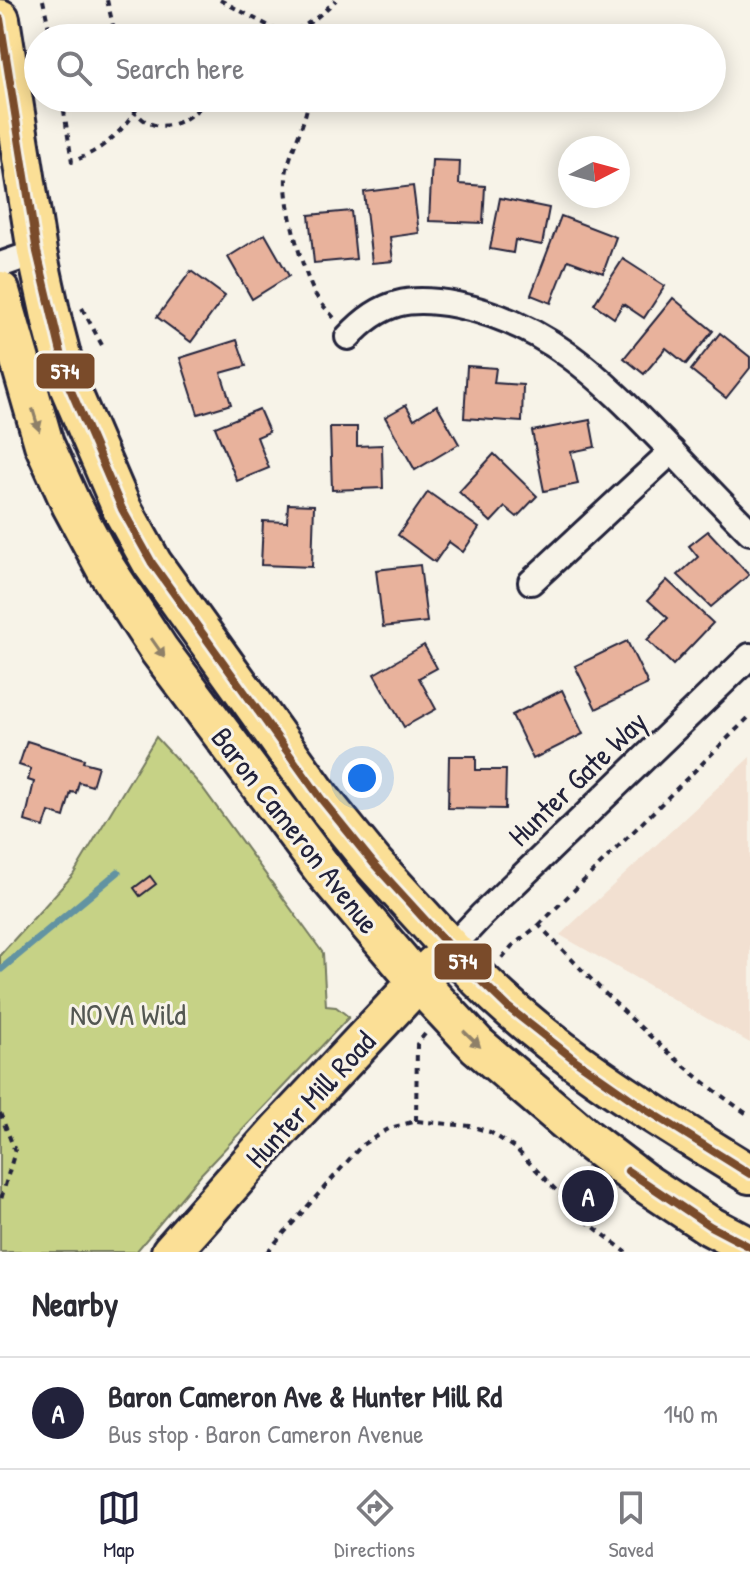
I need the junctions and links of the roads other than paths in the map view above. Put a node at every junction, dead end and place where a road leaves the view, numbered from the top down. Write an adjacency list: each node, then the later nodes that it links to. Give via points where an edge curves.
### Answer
1 (0, 19): 2 (main road, Baron Cameron Avenue)
2 (37, 252): 3 (street); 10 (main road, Baron Cameron Avenue, via 69,386 122,509 152,563 322,800)
3 (0, 265)
4 (0, 291): 11 (main road, Baron Cameron Avenue, one-way to 11, via 44,444 106,569 248,772)
5 (348, 337): 6 (street, via 385,307 408,300 474,308 551,342 589,368)
6 (672, 451): 7 (street); 8 (street)
7 (750, 532)
8 (531, 582)
9 (750, 656): 10 (street, Hunter Gate Way)
10 (450, 949): 11 (main road, Hunter Mill Road); 12 (main road, Baron Cameron Avenue, via 496,996 602,1080)
11 (418, 982): 13 (main road, Baron Cameron Avenue, one-way to 13, via 477,1045 587,1139 642,1181); 14 (main road, Hunter Mill Road)
12 (750, 1174)
13 (750, 1247)
14 (171, 1252)

